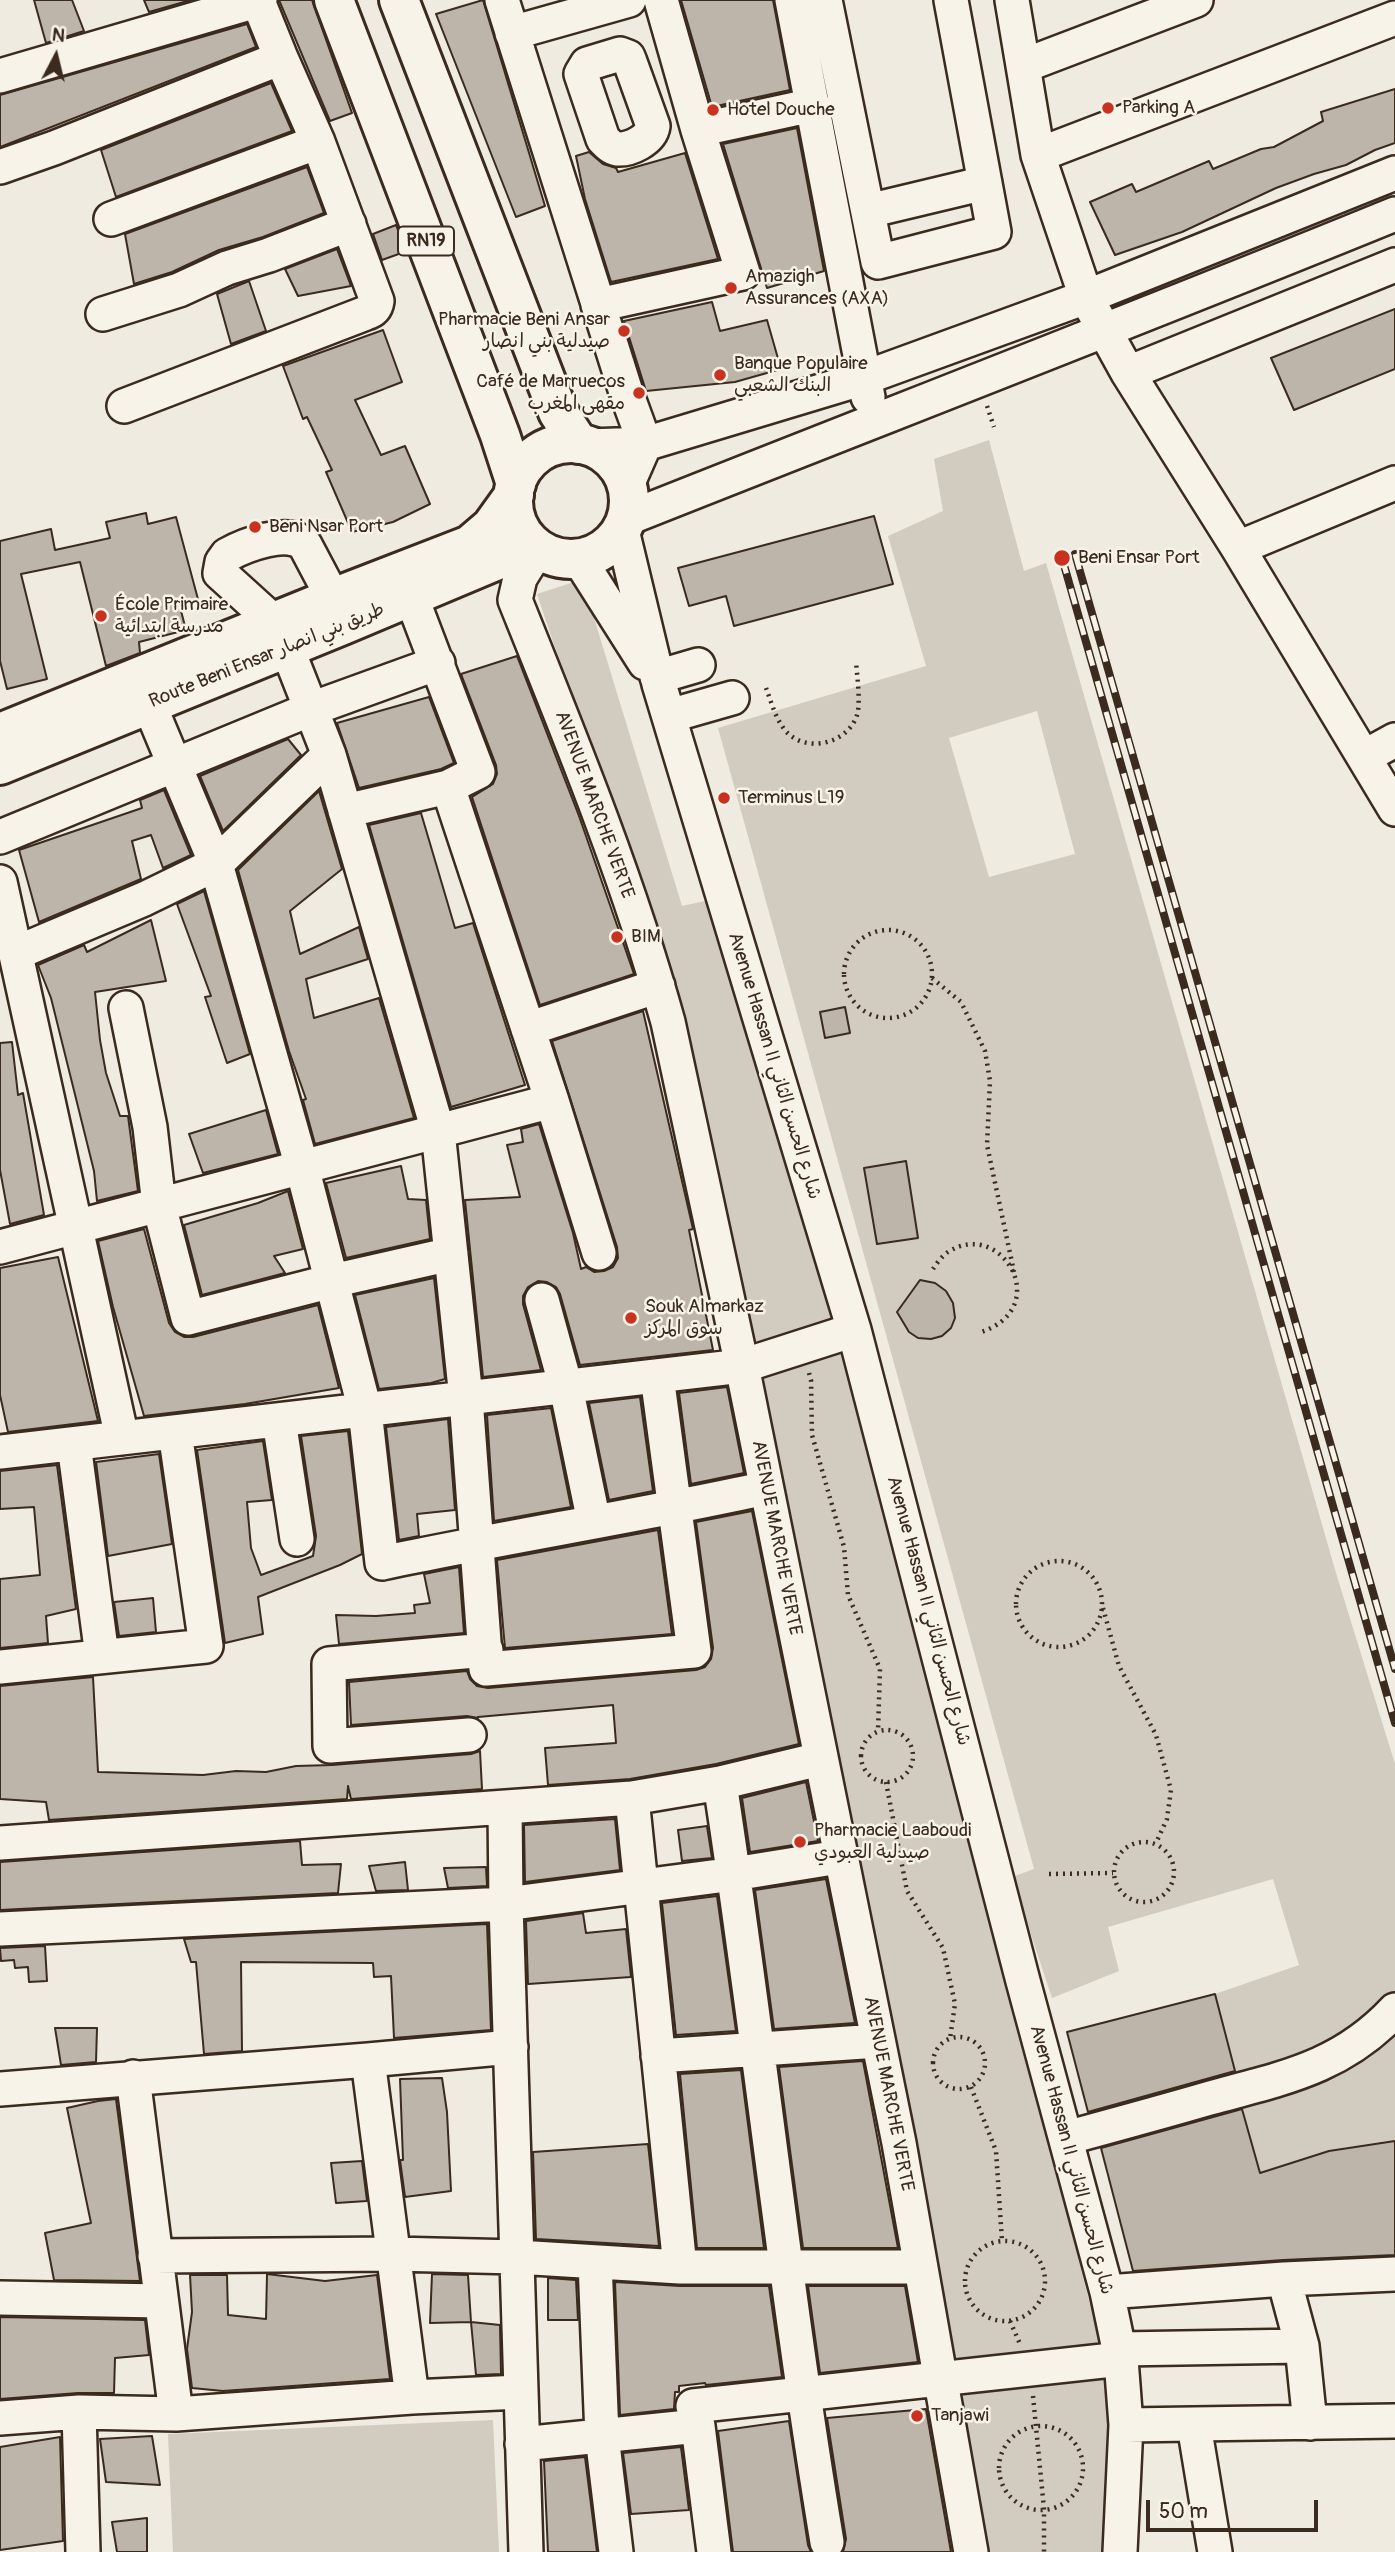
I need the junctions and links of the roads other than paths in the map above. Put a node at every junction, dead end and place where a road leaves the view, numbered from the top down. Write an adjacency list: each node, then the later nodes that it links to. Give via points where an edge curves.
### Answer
1 (259, 0): 14 (street); 16 (street)
2 (334, 0): 42 (main road, RN19, via 500,435)
3 (399, 0): 40 (main road, via 558,412)
4 (502, 0): 13 (street)
5 (629, 0): 13 (street)
6 (661, 0): 18 (street)
7 (792, 0): 17 (street)
8 (825, 0): 26 (street)
9 (951, 0): 25 (street)
10 (1012, 0): 15 (street)
11 (1196, 0): 15 (street)
12 (1395, 18): 21 (street)
13 (512, 33): 22 (street)
14 (281, 58): 20 (street); 23 (street)
15 (1024, 66): 21 (street)
16 (0, 76)
17 (813, 105): 18 (street); 36 (street)
18 (698, 130): 32 (street, via 743,273)
19 (603, 139): 22 (street)
20 (318, 142): 28 (street); 29 (street)
21 (1038, 155): 31 (street)
22 (553, 157): 32 (street)
23 (0, 167)
24 (1395, 173): 31 (street)
25 (985, 183): 26 (street); 26 (street, via 994,232 878,262)
26 (868, 211)
27 (1395, 214): 34 (street)
28 (111, 219)
29 (349, 224): 33 (street, via 180,290); 37 (street, via 377,301 374,309)
30 (1395, 265): 35 (street)
31 (1086, 298): 34 (street); 36 (street)
32 (598, 305): 39 (street)
33 (103, 314)
34 (1106, 331): 35 (street); 38 (street)
35 (1128, 373): 45 (street)
36 (864, 378): 38 (street); 39 (street)
37 (124, 406)
38 (873, 420): 43 (street)
39 (645, 444): 40 (street); 43 (street)
40 (584, 445): 42 (main road, via 540,452 521,471); 43 (main road, via 608,457 622,474)
41 (1395, 483): 45 (street)
42 (515, 489): 44 (main road, RN19, via 517,522); 48 (main road, Route Beni Ensar طريق بني انصار, via 491,527 470,545)
43 (625, 511): 46 (main road, via 608,547); 52 (street, Avenue Hassan II شارع الحسن الثاني)
44 (535, 547): 46 (main road, via 551,556); 47 (main road, Route Beni Ensar طريق بني انصار); 70 (street, AVENUE MARCHE VERTE, via 515,600 602,819)
45 (1238, 548): 60 (street)
46 (579, 559): 52 (street, Avenue Hassan II شارع الحسن الثاني)
47 (411, 596): 48 (main road, Route Beni Ensar طريق بني انصار); 50 (street)
48 (338, 612): 49 (main road, Route Beni Ensar طريق بني انصار); 49 (street, via 300,540 284,536 227,555 220,573)
49 (281, 635): 54 (main road, Route Beni Ensar طريق بني انصار); 55 (street); 57 (main road, Route Beni Ensar طريق بني انصار)
50 (438, 663): 55 (street); 63 (street, via 478,772)
51 (698, 665): 52 (street)
52 (658, 680): 56 (street, Avenue Hassan II شارع الحسن الثاني)
53 (732, 698): 56 (street)
54 (149, 704): 61 (main road, Route Beni Ensar طريق بني انصار); 62 (street)
55 (311, 709): 59 (street); 62 (street)
56 (668, 716): 83 (street, Avenue Hassan II شارع الحسن الثاني)
57 (0, 733)
58 (1395, 740): 60 (street)
59 (329, 755): 65 (street); 67 (street)
60 (1364, 757): 64 (street)
61 (0, 765)
62 (175, 765): 66 (street); 67 (street)
63 (448, 787): 65 (street); 72 (street)
64 (1395, 809)
65 (345, 811): 74 (street)
66 (0, 837)
67 (216, 864): 69 (street); 75 (street)
68 (0, 882): 69 (street)
69 (16, 953): 77 (street)
70 (658, 986): 72 (street); 84 (street, AVENUE MARCHE VERTE)
71 (126, 1008): 76 (street, via 150,1127)
72 (528, 1029): 73 (street)
73 (552, 1101): 74 (street); 79 (street)
74 (438, 1131): 75 (street); 80 (street)
75 (302, 1167): 76 (street); 81 (street)
76 (159, 1205): 77 (street); 81 (street, via 188,1318)
77 (74, 1228): 78 (street); 91 (street)
78 (0, 1247)
79 (598, 1253)
80 (451, 1254): 81 (street); 87 (street)
81 (332, 1281): 88 (street)
82 (542, 1300): 86 (street)
83 (854, 1330): 84 (street); 121 (street, Avenue Hassan II شارع الحسن الثاني)
84 (741, 1366): 85 (street); 94 (street, AVENUE MARCHE VERTE)
85 (657, 1376): 86 (street); 95 (street)
86 (566, 1387): 87 (street); 96 (street)
87 (466, 1398): 88 (street); 98 (street)
88 (365, 1410): 89 (street); 98 (street, via 382,1563)
89 (279, 1420): 90 (street); 97 (street)
90 (175, 1432): 91 (street); 100 (street, via 206,1646)
91 (122, 1438): 92 (street)
92 (74, 1444): 93 (street); 100 (street)
93 (0, 1452)
94 (766, 1488): 95 (street); 103 (street, AVENUE MARCHE VERTE)
95 (676, 1508): 96 (street); 99 (street, via 694,1651 485,1669)
96 (594, 1522): 98 (street)
97 (297, 1539)
98 (477, 1543): 99 (street)
99 (486, 1650): 102 (street, via 329,1664 330,1746)
100 (102, 1656): 101 (street)
101 (0, 1667)
102 (469, 1735)
103 (820, 1759): 104 (street); 108 (street, AVENUE MARCHE VERTE)
104 (720, 1783): 105 (street); 109 (street)
105 (632, 1798): 106 (street); 110 (street)
106 (505, 1807): 107 (street); 111 (street)
107 (0, 1843)
108 (839, 1857): 109 (street); 114 (street, AVENUE MARCHE VERTE)
109 (734, 1874): 110 (street); 116 (street)
110 (641, 1887): 111 (street); 117 (street)
111 (506, 1904): 112 (street); 115 (street)
112 (0, 1929)
113 (1395, 2010): 121 (street, via 1353,2047 1310,2069)
114 (878, 2041): 116 (street); 127 (street, AVENUE MARCHE VERTE)
115 (511, 2047): 118 (street); 124 (street)
116 (759, 2048): 117 (street); 128 (street)
117 (658, 2056): 126 (street)
118 (368, 2060): 119 (street); 122 (street)
119 (132, 2077): 120 (street); 123 (street)
120 (0, 2089)
121 (1066, 2138): 131 (street, Avenue Hassan II شارع الحسن الثاني)
122 (393, 2254): 123 (street); 124 (street); 139 (street)
123 (155, 2256): 133 (street)
124 (517, 2257): 125 (street); 137 (street)
125 (595, 2262): 126 (street); 148 (street)
126 (680, 2267): 128 (street)
127 (920, 2267): 128 (street); 136 (street, AVENUE MARCHE VERTE)
128 (785, 2269): 138 (street)
129 (1395, 2274): 130 (street)
130 (1284, 2279): 131 (street); 134 (street)
131 (1107, 2292): 135 (street, Avenue Hassan II شارع الحسن الثاني)
132 (0, 2298): 133 (street)
133 (161, 2301): 141 (street)
134 (1302, 2346): 135 (street); 145 (street)
135 (1121, 2354): 136 (street); 146 (street, Avenue Hassan II شارع الحسن الثاني)
136 (940, 2379): 138 (street); 155 (street, AVENUE MARCHE VERTE)
137 (520, 2392): 139 (street); 149 (street)
138 (803, 2394): 142 (street); 150 (street)
139 (412, 2397): 141 (street)
140 (79, 2412): 141 (street); 143 (street); 151 (street)
141 (176, 2414)
142 (696, 2416): 148 (street); 154 (street)
143 (0, 2418)
144 (1395, 2421): 145 (street)
145 (1310, 2423): 147 (street)
146 (1126, 2425): 147 (street); 156 (street, Avenue Hassan II شارع الحسن الثاني)
147 (1194, 2425): 157 (street)
148 (602, 2436): 149 (street); 153 (street)
149 (522, 2444): 152 (street)
150 (827, 2542)
151 (83, 2552)
152 (526, 2552)
153 (616, 2552)
154 (714, 2552)
155 (971, 2552)
156 (1120, 2552)
157 (1214, 2552)

